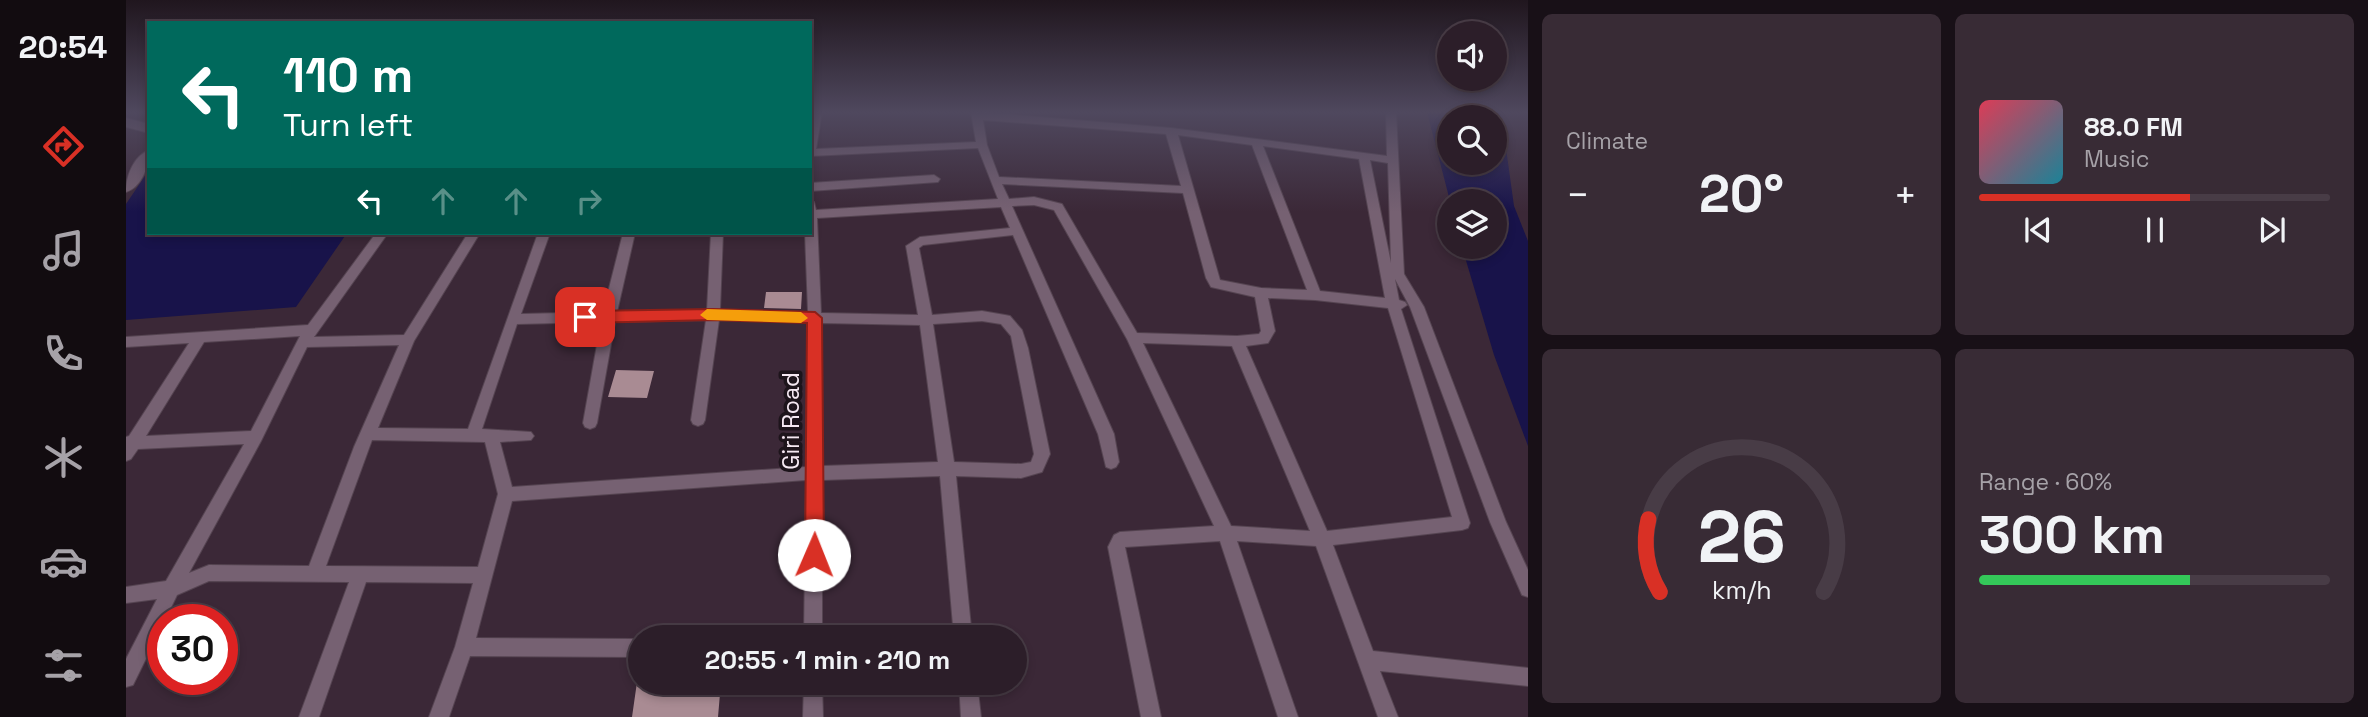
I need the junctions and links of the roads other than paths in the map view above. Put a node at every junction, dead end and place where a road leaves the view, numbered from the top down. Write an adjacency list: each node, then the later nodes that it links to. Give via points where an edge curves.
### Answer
1 (971, 145): 7 (street)
2 (982, 145): 12 (street)
3 (1175, 145): 15 (street)
4 (1258, 145): 26 (street)
5 (1288, 145): 8 (street)
6 (1393, 145): 10 (street)
7 (812, 152)
8 (1364, 156): 10 (street); 27 (street)
9 (147, 158): 13 (main road)
10 (1394, 160): 28 (street, via 1398,274)
11 (934, 179): 14 (street)
12 (995, 180): 15 (street); 16 (street)
13 (126, 187)
14 (812, 187)
15 (1187, 190): 25 (street, via 1216,285)
16 (1005, 202): 17 (street); 18 (street); 36 (street, via 1034,201 1058,207)
17 (812, 210)
18 (1017, 231): 33 (street, via 914,243); 48 (street, via 1106,434)
19 (381, 235): 34 (street)
20 (473, 235): 37 (street)
21 (543, 235): 32 (street)
22 (629, 235): 30 (street)
23 (716, 235): 29 (street)
24 (812, 235): 31 (street, Giri Road)
25 (1261, 293): 26 (street); 38 (street, via 1268,331 1263,339)
26 (1315, 295): 27 (street)
27 (1393, 304): 28 (street); 53 (street, via 1462,523)
28 (1417, 307): 58 (street)
29 (713, 315): 30 (street); 31 (street); 40 (street)
30 (609, 316): 32 (street); 41 (street)
31 (815, 318): 33 (street); 50 (street, Giri Road)
32 (512, 319): 43 (street)
33 (926, 320): 49 (street); 49 (street, via 982,316 1005,320 1021,348 1042,454 1036,467 1021,471)
34 (308, 336): 35 (street); 37 (street); 46 (street)
35 (200, 337): 39 (street); 47 (street)
36 (1133, 338): 38 (street); 52 (street)
37 (408, 340): 42 (street)
38 (1237, 341): 53 (street)
39 (126, 342)
40 (698, 420)
41 (590, 423)
42 (369, 433): 43 (street); 54 (street)
43 (473, 435): 44 (street)
44 (491, 436): 45 (street); 51 (street)
45 (526, 436)
46 (256, 437): 47 (street); 57 (street)
47 (128, 446)
48 (1111, 463)
49 (947, 469): 50 (street); 61 (street)
50 (815, 473): 51 (street); 60 (street, Giri Road)
51 (506, 494): 56 (street)
52 (1226, 533): 53 (street); 73 (street, via 1127,538 1116,547); 74 (street)
53 (1322, 539): 64 (street)
54 (316, 573): 55 (street); 57 (street, via 209,573)
55 (361, 573): 56 (street); 69 (street)
56 (484, 575): 62 (street)
57 (171, 589): 59 (street); 66 (street)
58 (1528, 589)
59 (126, 595)
60 (814, 625)
61 (962, 625)
62 (464, 647): 63 (street); 70 (street)
63 (628, 648)
64 (1367, 660): 65 (street); 75 (street)
65 (1528, 677)
66 (126, 678)
67 (813, 695): 71 (street)
68 (969, 695): 72 (street)
69 (309, 717)
70 (439, 717)
71 (813, 717)
72 (971, 717)
73 (1151, 717)
74 (1288, 717)
75 (1388, 717)

